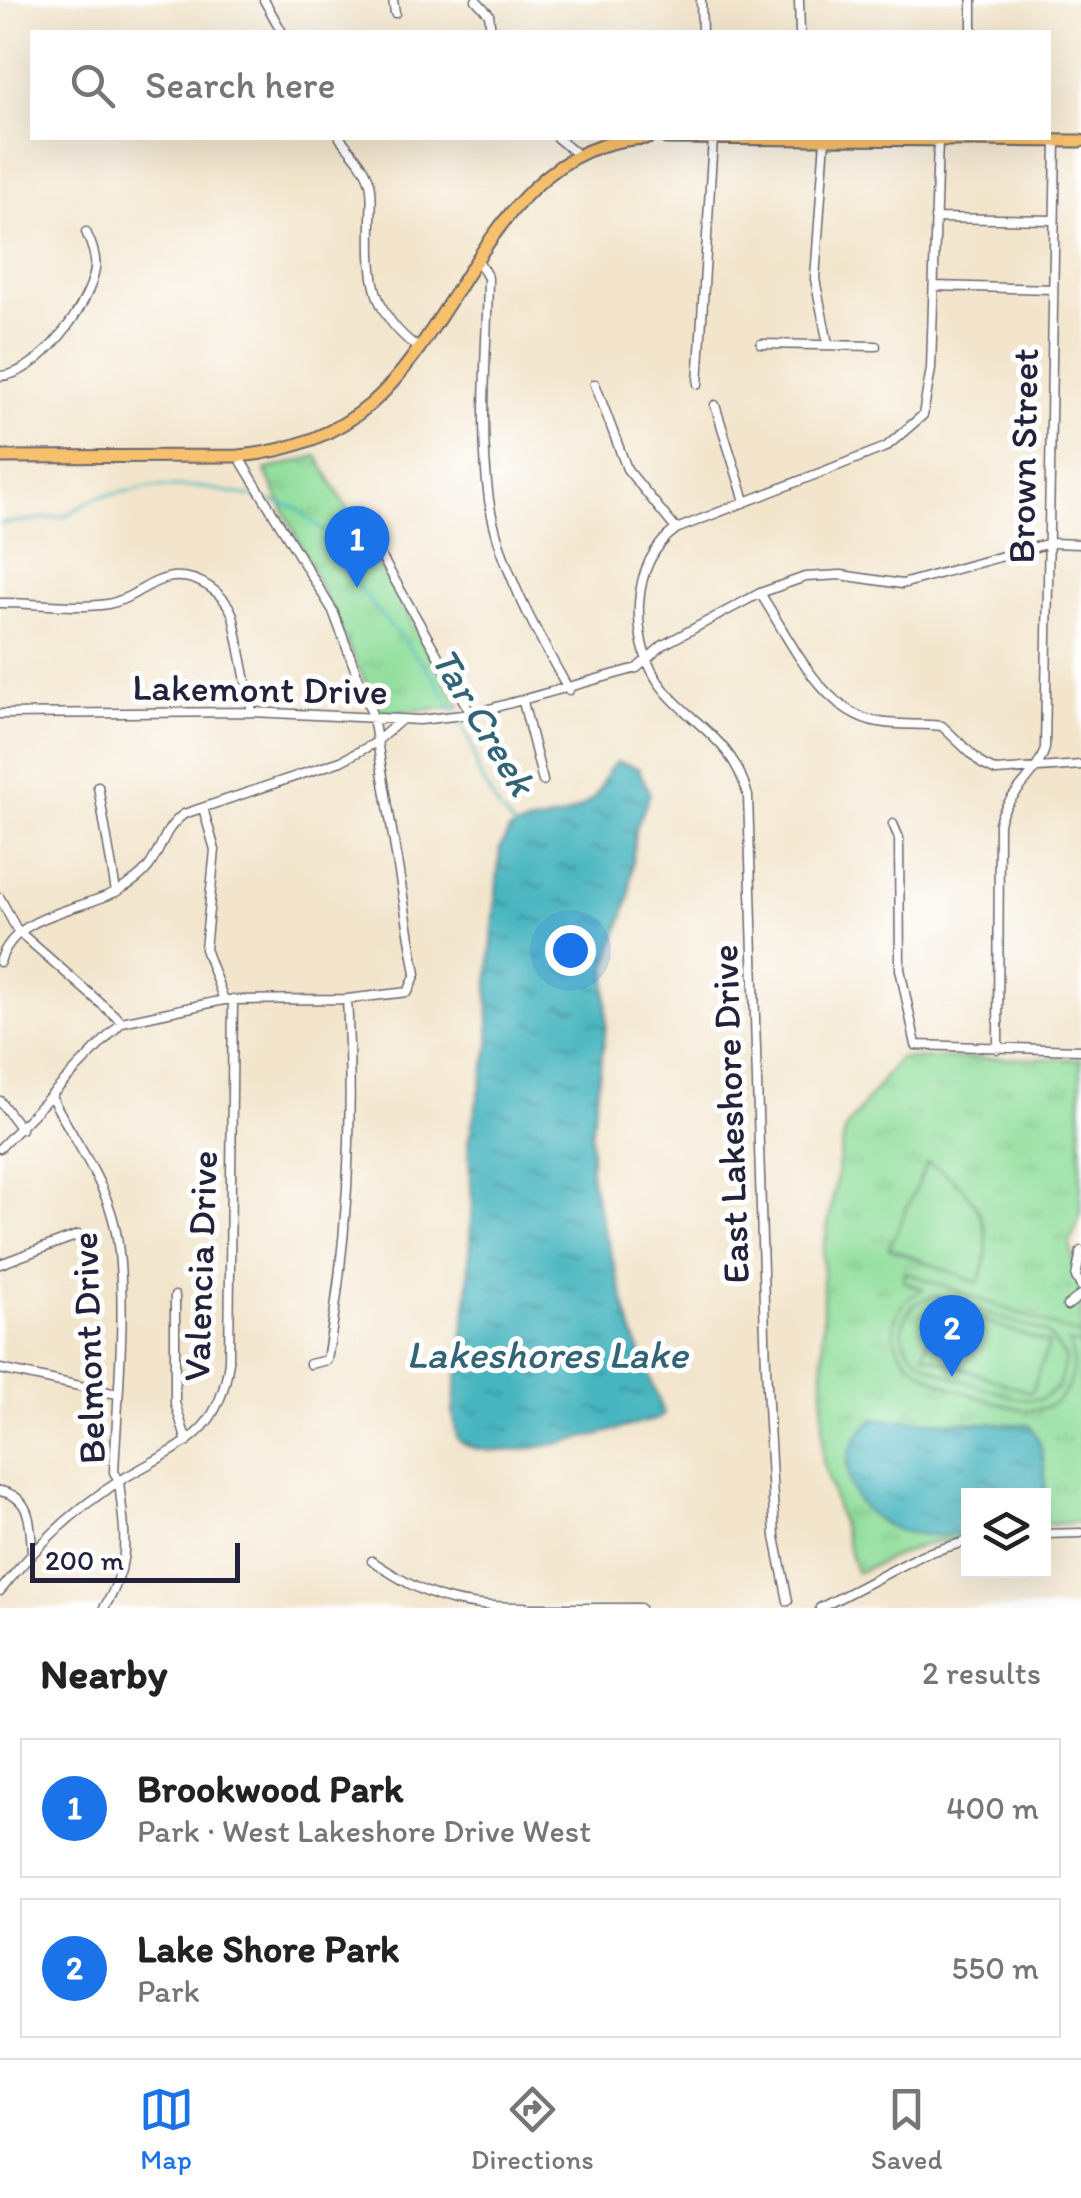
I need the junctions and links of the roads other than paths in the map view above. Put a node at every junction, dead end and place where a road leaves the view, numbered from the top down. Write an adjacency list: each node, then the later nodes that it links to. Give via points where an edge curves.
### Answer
1 (264, 0): 8 (street)
2 (393, 0): 7 (street)
3 (476, 0): 9 (street)
4 (701, 0): 10 (street)
5 (799, 0): 11 (street)
6 (972, 0): 12 (street)
7 (395, 13)
8 (281, 30)
9 (491, 30)
10 (702, 30)
11 (800, 30)
12 (972, 30)
13 (342, 140): 32 (street, via 372,189 370,263 380,308 394,330)
14 (559, 140): 22 (street)
15 (625, 140): 22 (main road)
16 (713, 140): 35 (street)
17 (824, 140): 30 (street, via 815,280)
18 (938, 140): 23 (street)
19 (1015, 140): 20 (main road)
20 (1056, 141): 21 (main road); 24 (street, Brown Street)
21 (1081, 142)
22 (578, 155): 26 (main road, via 530,192)
23 (935, 218): 24 (street); 27 (street)
24 (1054, 220): 28 (street, Brown Street)
25 (86, 232): 33 (street, via 95,268 68,324 37,360)
26 (478, 260): 32 (main road); 47 (street, via 488,278 493,519)
27 (934, 286): 28 (street); 39 (street, via 923,415 886,447)
28 (1054, 289): 42 (street, Brown Street)
29 (761, 344): 30 (street)
30 (828, 344): 31 (street)
31 (876, 346)
32 (418, 348): 37 (main road, via 376,399 334,429 290,448)
33 (0, 376)
34 (595, 384): 41 (street, via 627,469)
35 (698, 384)
36 (715, 405): 39 (street)
37 (238, 456): 38 (main road); 52 (street, via 334,611)
38 (0, 457)
39 (745, 501): 41 (street)
40 (364, 526): 51 (street)
41 (676, 529): 46 (street, via 655,549 640,592)
42 (1050, 543): 43 (street, Lakemont Drive); 44 (street, Lakemont Drive, via 916,582 822,574); 56 (street, Brown Street, via 1045,748)
43 (1081, 544)
44 (760, 593): 46 (street, Lakemont Drive, via 663,645); 56 (street, via 814,676 852,712 880,722 942,726 989,769)
45 (0, 603): 49 (street, via 109,604 172,577 198,581 228,602)
46 (646, 663): 47 (street, Lakemont Drive); 93 (street, East Lakeshore Drive, via 690,719 727,749 748,796 764,1333 775,1537)
47 (568, 690): 48 (street, Lakemont Drive)
48 (522, 702): 51 (street, Lakemont Drive); 57 (street)
49 (252, 712): 50 (street, Lakemont Drive); 52 (street, Lakemont Drive)
50 (0, 714)
51 (471, 714): 53 (street, Lakemont Drive)
52 (374, 718): 53 (street, Lakemont Drive); 54 (street)
53 (403, 719): 54 (street)
54 (375, 743): 59 (street); 65 (street, via 416,974 408,992)
55 (1081, 765): 56 (street)
56 (1036, 770): 68 (street, via 999,824)
57 (543, 781)
58 (98, 786): 61 (street)
59 (203, 808): 61 (street, via 174,821 153,866); 66 (street, Valencia Drive, via 215,850 205,949)
60 (893, 824): 68 (street, via 900,970 916,1045)
61 (116, 892): 63 (street)
62 (0, 898): 63 (street)
63 (17, 930): 64 (street); 67 (street)
64 (0, 962)
65 (346, 999): 66 (street); 81 (street, via 350,1128 344,1244 328,1360)
66 (229, 1000): 67 (street); 84 (street, Valencia Drive, via 229,1361 220,1407)
67 (122, 1022): 70 (street)
68 (998, 1049): 69 (street)
69 (1081, 1050)
70 (51, 1096): 72 (street); 83 (street, Belmont Drive, via 112,1217 119,1274)
71 (0, 1101): 72 (street)
72 (21, 1129): 73 (street)
73 (0, 1148)
74 (78, 1235): 76 (street)
75 (1081, 1251): 77 (street)
76 (0, 1264)
77 (1081, 1286)
78 (1081, 1295): 80 (street)
79 (174, 1296): 84 (street, via 175,1403)
80 (1066, 1306)
81 (310, 1364)
82 (0, 1369): 83 (street)
83 (118, 1394): 85 (street, Belmont Drive)
84 (186, 1442): 85 (street, Valencia Drive)
85 (119, 1481): 90 (street, Valencia Drive); 94 (street, Belmont Drive, via 126,1558)
86 (0, 1491): 90 (street, via 25,1502)
87 (1081, 1533): 88 (street)
88 (1051, 1534)
89 (961, 1543): 97 (street, via 924,1554)
90 (32, 1550): 92 (street, Valencia Drive)
91 (372, 1561): 95 (street, via 460,1606)
92 (0, 1591)
93 (788, 1601)
94 (104, 1608)
95 (525, 1608): 96 (street)
96 (640, 1608)
97 (820, 1608)

